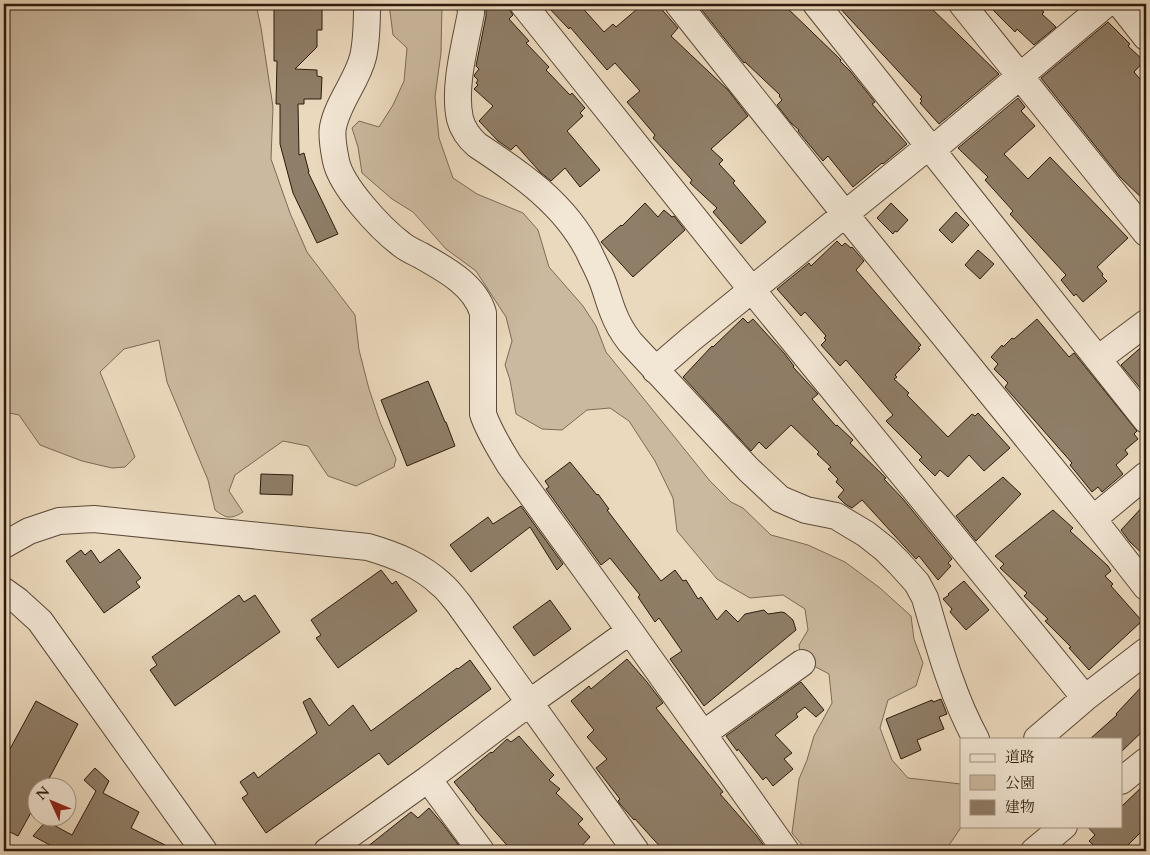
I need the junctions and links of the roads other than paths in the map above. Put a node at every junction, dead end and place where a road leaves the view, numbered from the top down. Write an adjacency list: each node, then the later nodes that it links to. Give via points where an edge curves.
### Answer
1 (367, 4): 24 (street, via 363,58 333,128 337,164 346,184 385,229 402,245 469,288 481,306 482,395 487,426 509,464)
2 (470, 4): 17 (street, via 458,87 464,130 470,140 526,179 566,216 588,250 620,328)
3 (523, 4): 14 (street)
4 (678, 4): 12 (street)
5 (816, 4): 11 (street)
6 (962, 4): 10 (street)
7 (1106, 4): 10 (street)
8 (1120, 4): 9 (street)
9 (1146, 37)
10 (1020, 76): 11 (street); 13 (street)
11 (931, 148): 12 (street); 16 (street)
12 (845, 214): 14 (street); 20 (street)
13 (1146, 233)
14 (752, 290): 17 (street); 27 (street)
15 (1146, 323): 16 (street)
16 (1098, 359): 18 (street)
17 (655, 370): 30 (street, via 780,499 806,510 836,516 866,534 917,583 925,598 955,694)
18 (1146, 420)
19 (1146, 475): 20 (street)
20 (1093, 519): 22 (street)
21 (7, 538): 28 (street, via 59,521 94,519 368,547 394,555 422,569 442,585)
22 (1146, 587)
23 (4, 591): 36 (street, via 40,621)
24 (630, 631): 28 (street); 29 (street)
25 (1146, 651): 27 (street)
26 (802, 663): 29 (street)
27 (1085, 698): 31 (street)
28 (530, 703): 33 (street); 38 (street)
29 (703, 734): 39 (street)
30 (976, 738)
31 (1039, 738)
32 (1146, 762): 34 (street)
33 (428, 779): 35 (street); 37 (street)
34 (1122, 780)
35 (332, 850)
36 (204, 851)
37 (481, 851)
38 (636, 851)
39 (786, 851)

